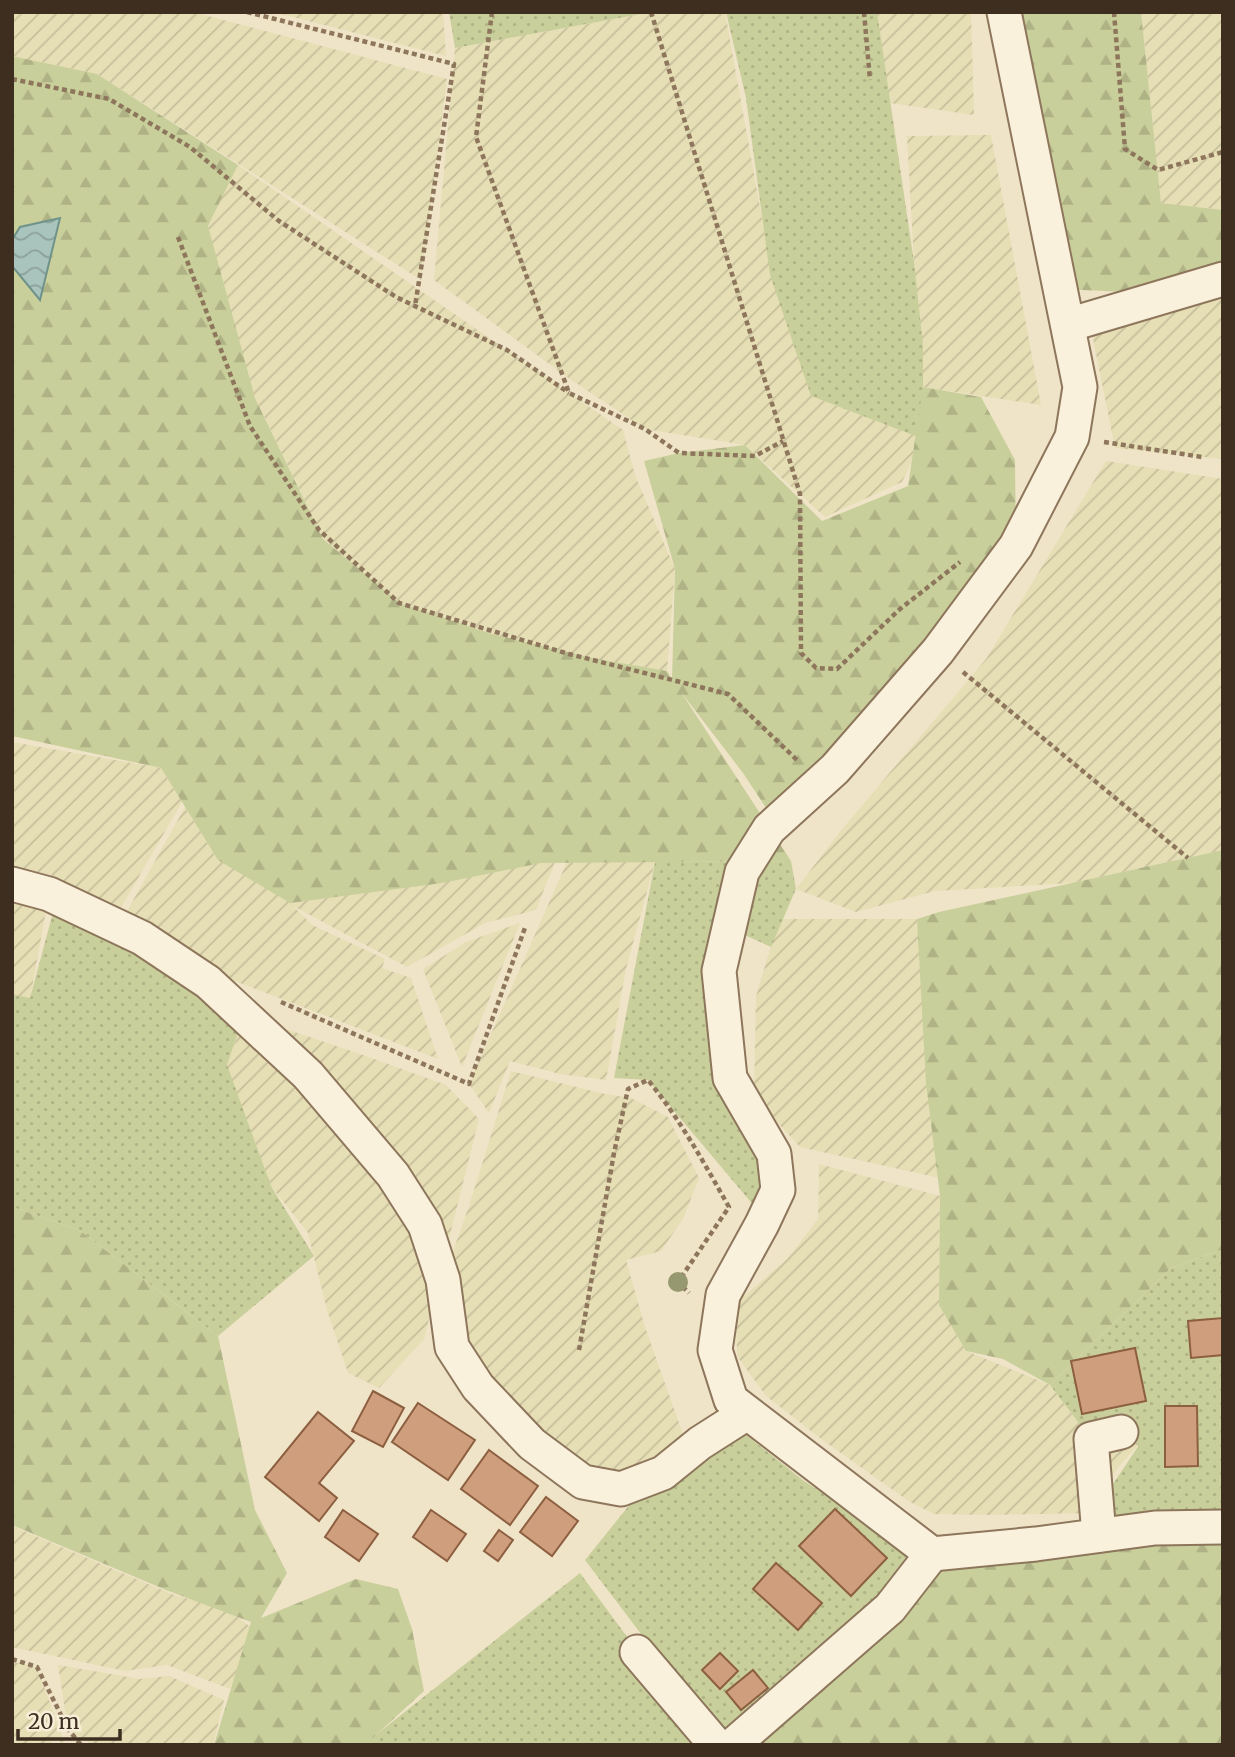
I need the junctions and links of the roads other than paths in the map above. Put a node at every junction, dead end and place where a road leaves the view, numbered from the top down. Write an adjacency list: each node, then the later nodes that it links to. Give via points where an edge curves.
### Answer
1 (1004, 12): 3 (street)
2 (1223, 279): 3 (street)
3 (1068, 325): 5 (street, via 1080,387 1072,437 1016,546 938,651 835,769 769,829 742,872 719,971 730,1078 774,1154 778,1190 723,1295 715,1350 731,1400)
4 (12, 884): 5 (street, via 49,894 142,938 208,982 308,1076 393,1175 425,1226 443,1280 452,1347 478,1387 532,1444 583,1482 621,1489 663,1473)
5 (747, 1413): 9 (street)
6 (1121, 1432): 8 (street, via 1091,1439)
7 (1223, 1527): 8 (street)
8 (1100, 1535): 9 (street)
9 (932, 1554): 12 (street, via 890,1608)
10 (637, 1651): 11 (street)
11 (716, 1745)
12 (733, 1745)

